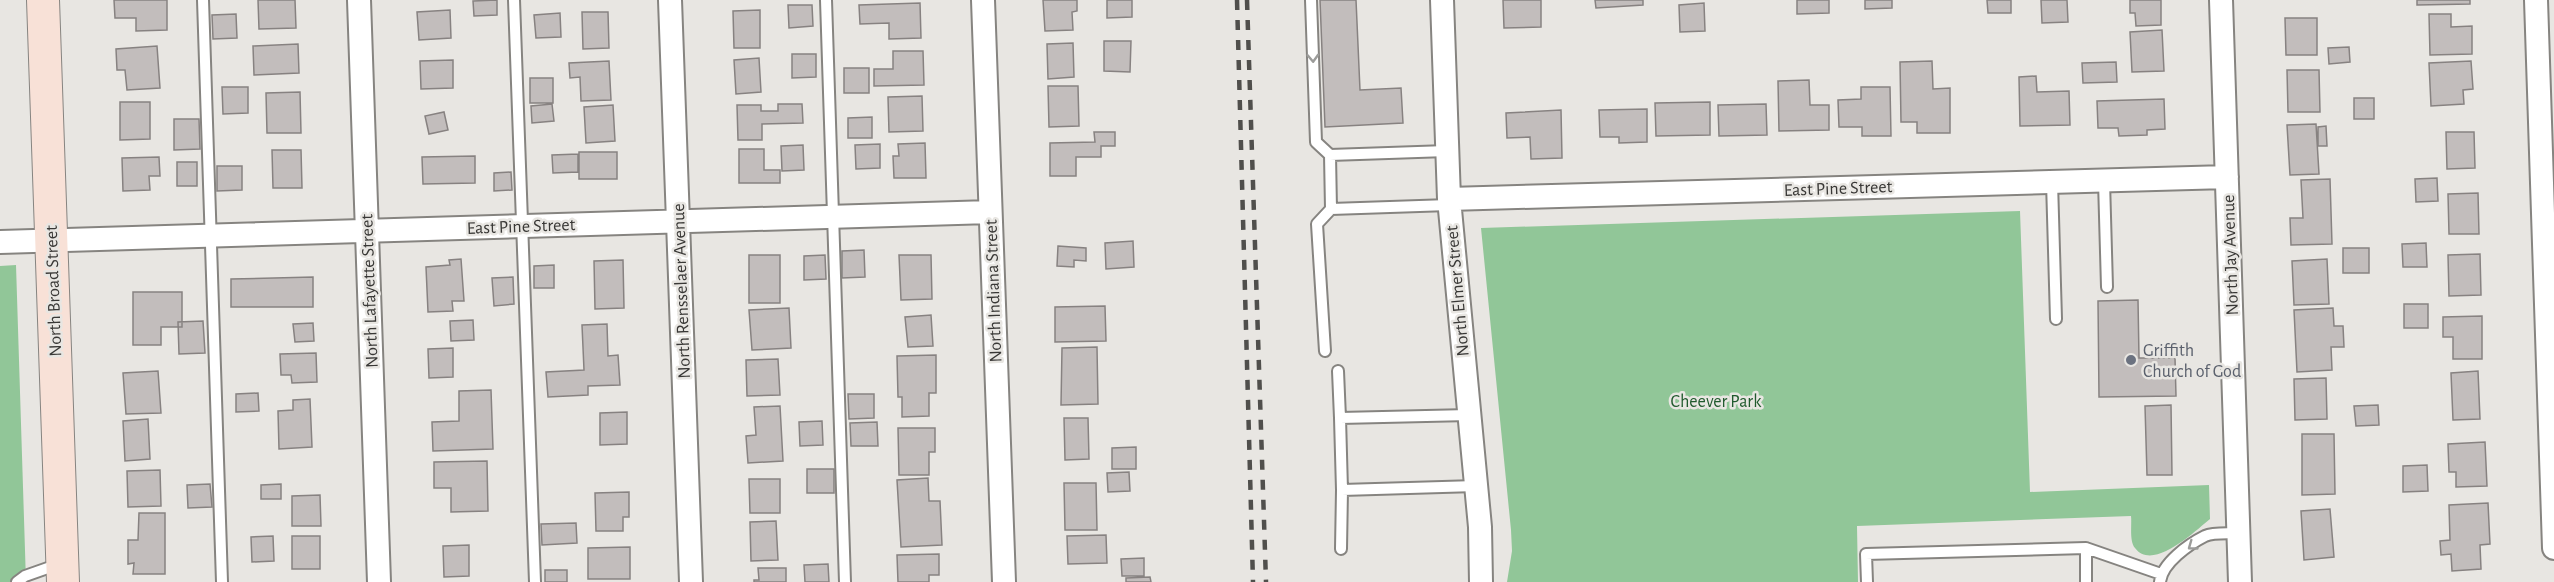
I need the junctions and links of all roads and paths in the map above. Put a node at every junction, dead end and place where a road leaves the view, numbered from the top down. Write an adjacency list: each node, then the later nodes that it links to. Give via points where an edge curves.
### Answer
1 (43, 0): 26 (street, North Broad Street)
2 (203, 0): 25 (lane)
3 (359, 0): 24 (street, North Lafayette Street)
4 (514, 0): 23 (lane)
5 (670, 0): 22 (street, North Rensselaer Avenue)
6 (826, 0): 21 (lane)
7 (983, 0): 20 (street, North Indiana Street)
8 (1311, 0): 13 (lane, one-way to 13, via 1316,142)
9 (1442, 0): 12 (street, North Elmer Street)
10 (2222, 0): 15 (street, North Jay Avenue)
11 (2536, 0): 14 (street)
12 (1447, 151): 13 (lane); 18 (street, North Elmer Street)
13 (1330, 155): 19 (lane)
14 (2548, 169): 38 (street)
15 (2227, 177): 16 (street, East Pine Street); 36 (street, North Jay Avenue)
16 (2104, 181): 17 (street, East Pine Street); 28 (lane)
17 (2052, 182): 18 (street, East Pine Street); 29 (lane)
18 (1449, 202): 19 (lane); 32 (street, North Elmer Street)
19 (1331, 209): 30 (lane, via 1317,224)
20 (990, 212): 21 (street, East Pine Street); 48 (street, North Indiana Street)
21 (834, 217): 22 (street, East Pine Street); 47 (lane)
22 (678, 222): 23 (street, East Pine Street); 46 (street, North Rensselaer Avenue)
23 (522, 226): 24 (street, East Pine Street); 45 (lane)
24 (367, 230): 25 (street, East Pine Street); 44 (street, North Lafayette Street)
25 (211, 235): 26 (street, East Pine Street); 43 (lane)
26 (52, 240): 27 (street, East Pine Street); 40 (street, North Broad Street)
27 (0, 242)
28 (2107, 287)
29 (2056, 320)
30 (1325, 351)
31 (1338, 371): 33 (lane)
32 (1469, 415): 33 (lane); 34 (street, North Elmer Street)
33 (1340, 418): 35 (lane)
34 (1476, 486): 35 (lane); 49 (street, North Elmer Street)
35 (1342, 490): 39 (lane)
36 (2239, 534): 41 (lane, one-way to 41, via 2207,535 2169,562); 52 (street, North Jay Avenue)
37 (2086, 548): 41 (lane); 50 (lane, via 1866,554); 51 (lane)
38 (2554, 548)
39 (1341, 549)
40 (63, 572): 42 (lane, via 25,576)
41 (2161, 578)
42 (17, 582)
43 (222, 582)
44 (379, 582)
45 (535, 582)
46 (691, 582)
47 (845, 582)
48 (1004, 582)
49 (1481, 582)
50 (1867, 582)
51 (2086, 582)
52 (2240, 582)

